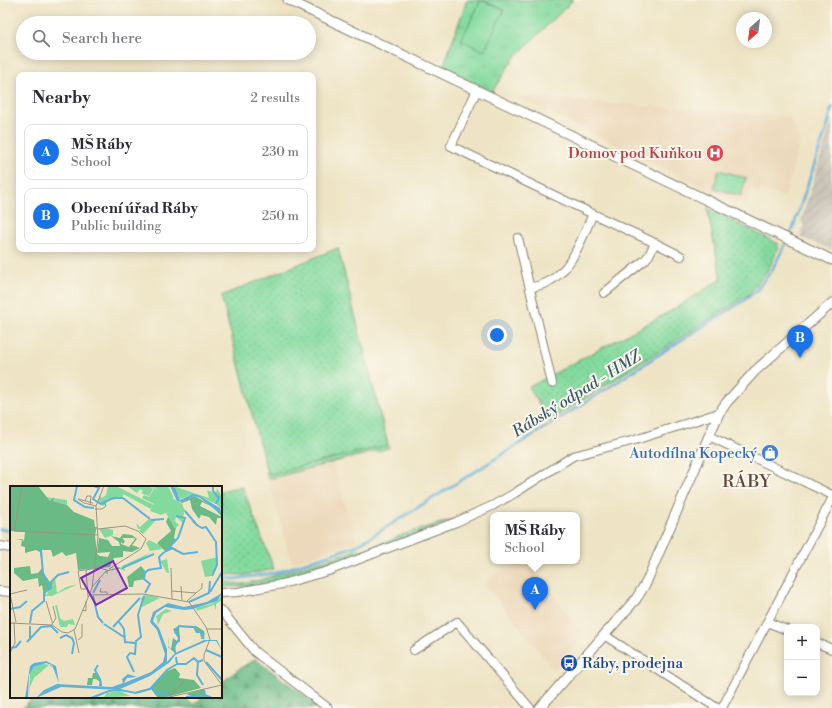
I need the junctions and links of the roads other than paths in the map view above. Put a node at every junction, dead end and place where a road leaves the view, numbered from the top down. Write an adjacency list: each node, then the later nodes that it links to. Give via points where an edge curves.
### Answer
1 (288, 0): 2 (street)
2 (477, 90): 3 (street, via 451,146); 7 (street)
3 (593, 214): 5 (street); 8 (street, via 564,269 548,282)
4 (518, 238): 8 (street)
5 (655, 243): 6 (street); 9 (street, via 645,260)
6 (681, 256)
7 (832, 260)
8 (530, 288): 11 (street)
9 (604, 292)
10 (832, 303): 12 (street, via 755,371)
11 (552, 383)
12 (719, 413): 13 (street); 20 (street, via 635,440 572,456 492,506 328,571 282,584)
13 (709, 436): 14 (street); 24 (street, via 646,583 636,599)
14 (832, 495)
15 (832, 499): 22 (street)
16 (0, 546): 17 (street)
17 (10, 548)
18 (0, 591): 19 (street)
19 (10, 592)
20 (222, 593)
21 (222, 611): 28 (street, via 255,652)
22 (767, 622): 23 (street); 32 (street)
23 (784, 629)
24 (604, 636): 30 (street); 31 (street)
25 (820, 644): 26 (street)
26 (832, 649)
27 (414, 650): 29 (street, via 457,622)
28 (328, 708)
29 (530, 708)
30 (540, 708)
31 (716, 708)
32 (722, 708)

